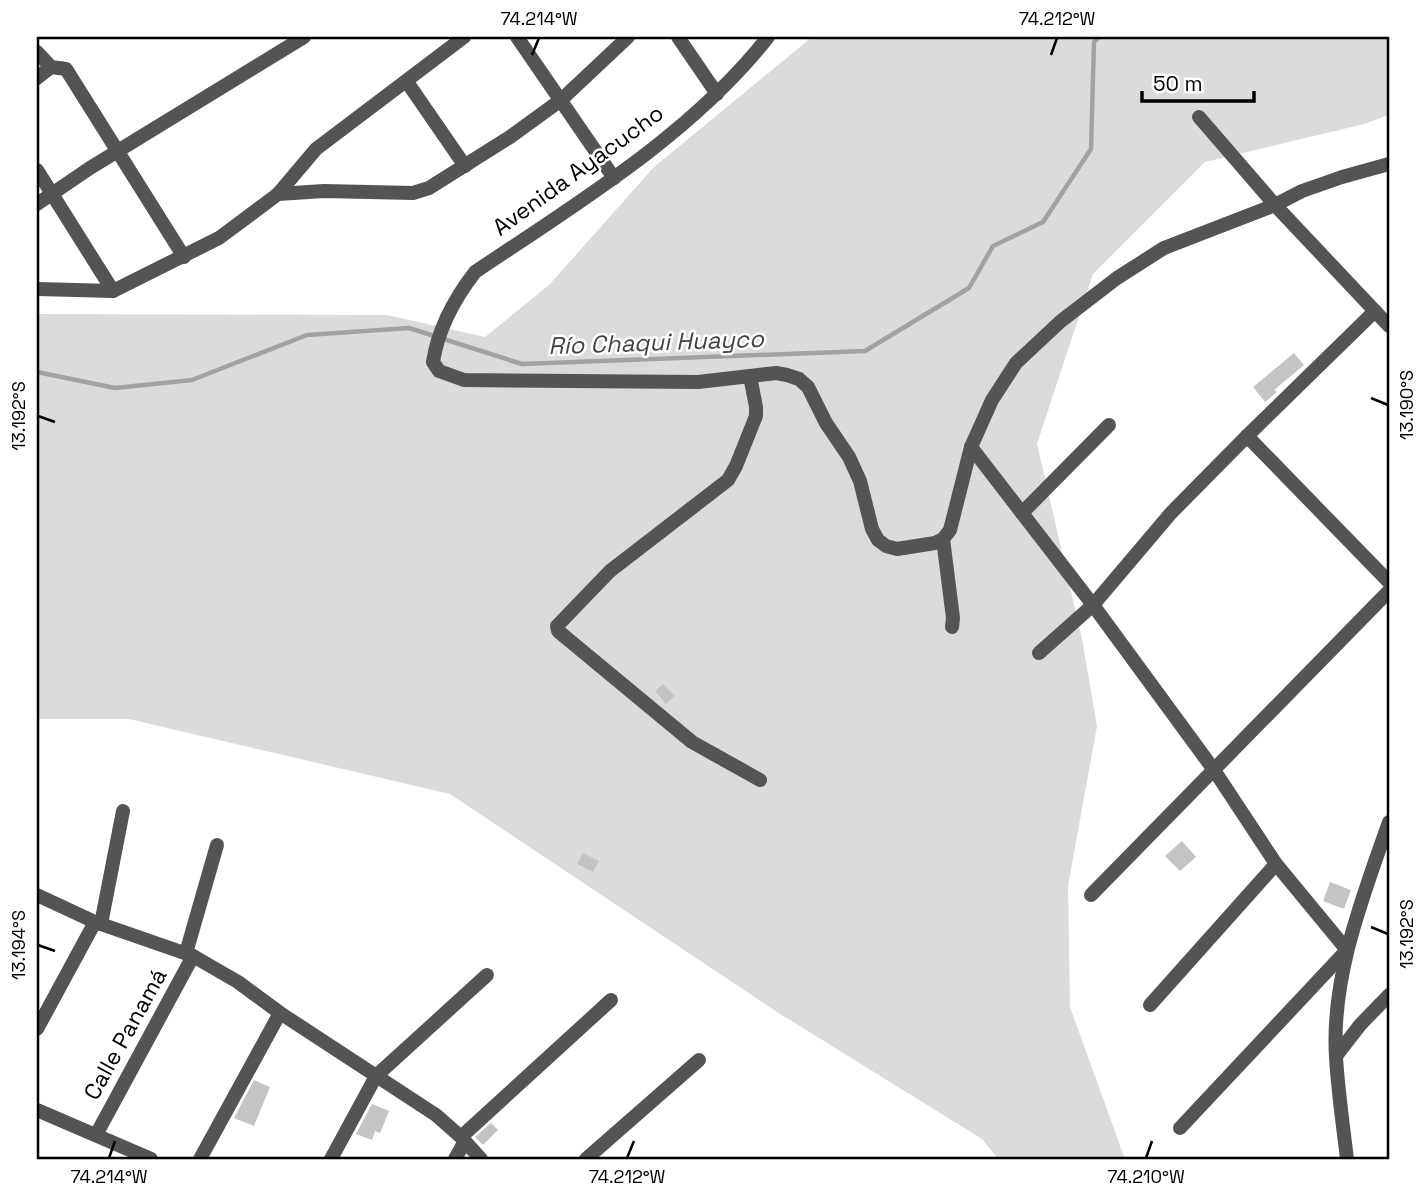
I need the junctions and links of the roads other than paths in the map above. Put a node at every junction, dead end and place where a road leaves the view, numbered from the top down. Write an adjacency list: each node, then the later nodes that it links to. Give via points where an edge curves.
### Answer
1 (304, 37): 14 (street)
2 (464, 37): 10 (street)
3 (517, 37): 12 (street)
4 (628, 37): 12 (street)
5 (678, 37): 11 (street)
6 (768, 37): 11 (street, Avenida Ayacucho)
7 (37, 52): 8 (street)
8 (51, 67): 9 (street); 14 (street, via 66,69)
9 (37, 78)
10 (407, 82): 16 (street); 19 (street, via 316,149)
11 (717, 94): 18 (street, Avenida Ayacucho)
12 (561, 100): 16 (street); 18 (street)
13 (1199, 117): 22 (street)
14 (119, 151): 20 (street); 23 (street)
15 (1389, 164): 22 (street, via 1302,191)
16 (465, 166): 19 (street, via 413,193)
17 (37, 170): 20 (street)
18 (614, 178): 27 (street, Avenida Ayacucho, via 475,272 446,319 434,353 439,371 464,380 698,382)
19 (278, 194): 23 (street, via 219,238)
20 (52, 195): 21 (street); 25 (street)
21 (37, 204)
22 (1275, 205): 26 (street); 30 (street, via 1164,248 1061,321 1016,363 992,400)
23 (184, 257): 25 (street)
24 (37, 289): 25 (street)
25 (113, 291)
26 (1384, 317): 29 (street)
27 (750, 376): 32 (street, via 787,375 808,387 860,481 878,540 897,549); 39 (street, via 754,425 728,480 610,571 557,626 691,742)
28 (1109, 425): 31 (street)
29 (1247, 436): 33 (street); 35 (street, via 1171,513)
30 (971, 447): 31 (street); 32 (street, via 955,514)
31 (1022, 513): 35 (street)
32 (943, 539): 36 (street)
33 (1389, 582)
34 (1389, 591): 38 (street)
35 (1093, 605): 37 (street); 38 (street)
36 (952, 627)
37 (1040, 653)
38 (1214, 770): 43 (street); 45 (street)
39 (760, 780)
40 (123, 811): 46 (street)
41 (1389, 822): 47 (street)
42 (217, 845): 48 (street, Calle Panamá)
43 (1276, 864): 47 (street); 52 (street)
44 (37, 895): 46 (street)
45 (1091, 895)
46 (98, 923): 48 (street); 54 (street)
47 (1347, 950): 55 (street); 59 (street)
48 (190, 954): 53 (street); 60 (street, Calle Panamá)
49 (487, 975): 57 (street)
50 (1389, 995): 55 (street)
51 (611, 1000): 61 (street)
52 (1150, 1004)
53 (280, 1013): 57 (street); 64 (street)
54 (37, 1029)
55 (1336, 1056): 69 (street)
56 (699, 1060): 68 (street)
57 (376, 1076): 61 (street, via 436,1115); 65 (street)
58 (37, 1110): 60 (street)
59 (1180, 1128)
60 (96, 1135): 62 (street)
61 (463, 1139): 66 (street); 67 (street)
62 (134, 1156): 63 (street)
63 (151, 1159)
64 (200, 1159)
65 (331, 1159)
66 (455, 1159)
67 (481, 1159)
68 (586, 1159)
69 (1347, 1159)

